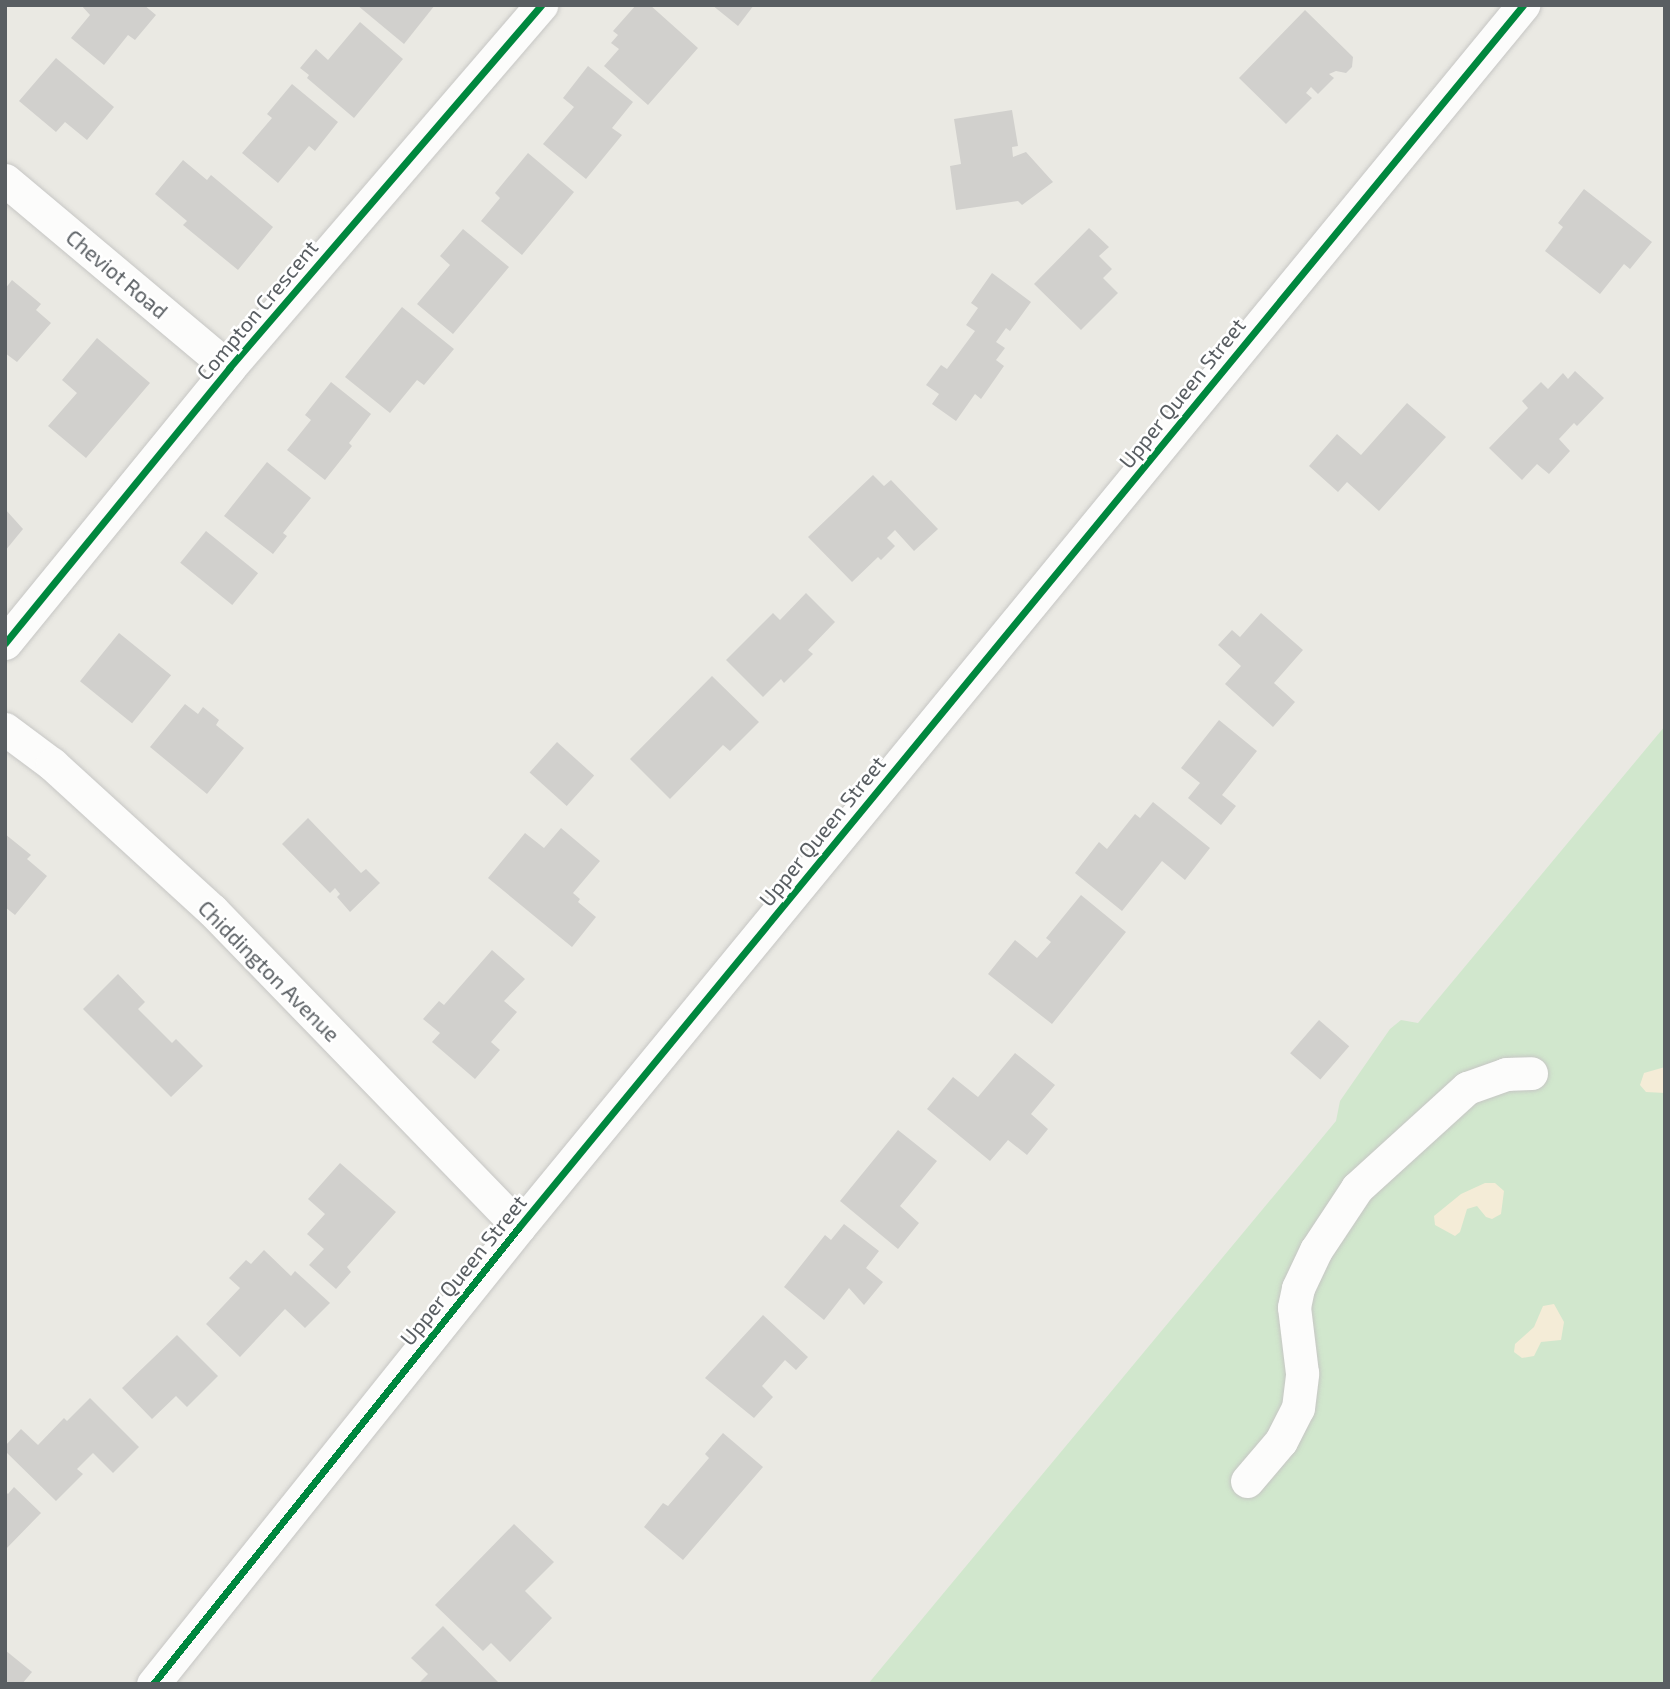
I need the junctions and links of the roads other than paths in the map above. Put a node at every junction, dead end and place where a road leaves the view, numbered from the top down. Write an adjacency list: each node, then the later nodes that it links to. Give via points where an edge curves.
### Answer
1 (541, 5): 4 (street, Compton Crescent)
2 (1523, 5): 8 (street, Upper Queen Street)
3 (5, 180): 4 (street, Cheviot Road)
4 (229, 368): 5 (street, Compton Crescent)
5 (5, 643)
6 (5, 729): 8 (street, Chiddington Avenue, via 52,764 212,910)
7 (1531, 1073): 9 (street, via 1506,1074 1467,1088 1357,1188 1316,1250 1298,1288 1294,1307 1302,1373 1295,1416 1281,1441)
8 (519, 1227): 10 (street, Upper Queen Street)
9 (1247, 1481)
10 (153, 1684)

